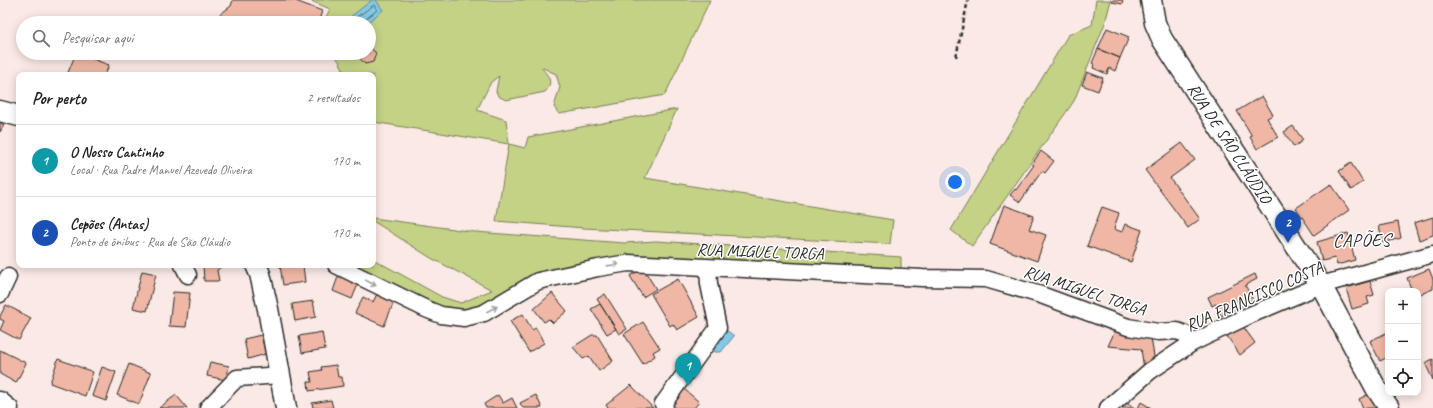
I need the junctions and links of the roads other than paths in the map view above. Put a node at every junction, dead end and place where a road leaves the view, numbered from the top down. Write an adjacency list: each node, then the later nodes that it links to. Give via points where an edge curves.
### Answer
1 (1151, 0): 9 (street, RUA DE SÃO CLÁUDIO, via 1155,23 1162,39)
2 (0, 111): 3 (street)
3 (16, 115)
4 (1433, 254): 9 (street, RUA FRANCISCO COSTA)
5 (257, 268): 12 (street, via 267,302)
6 (342, 268): 7 (street, RUA MIGUEL TORGA, one-way to 7, via 426,309 441,315 464,318 484,313 538,281 571,273 628,263)
7 (708, 268): 11 (street, RUA MIGUEL TORGA, via 986,279 1041,295 1128,327 1158,332 1177,331 1185,334); 17 (street, via 718,328 663,404)
8 (8, 277): 10 (street)
9 (1321, 285): 11 (street, RUA FRANCISCO COSTA); 19 (street, RUA DE SÃO CLÁUDIO)
10 (0, 294)
11 (1192, 343): 18 (street, RUA FRANCISCO COSTA, via 1150,371)
12 (281, 375): 15 (street, via 237,378); 16 (street)
13 (0, 400): 14 (street)
14 (10, 408)
15 (208, 408)
16 (286, 408)
17 (665, 408)
18 (1108, 408)
19 (1389, 408)

